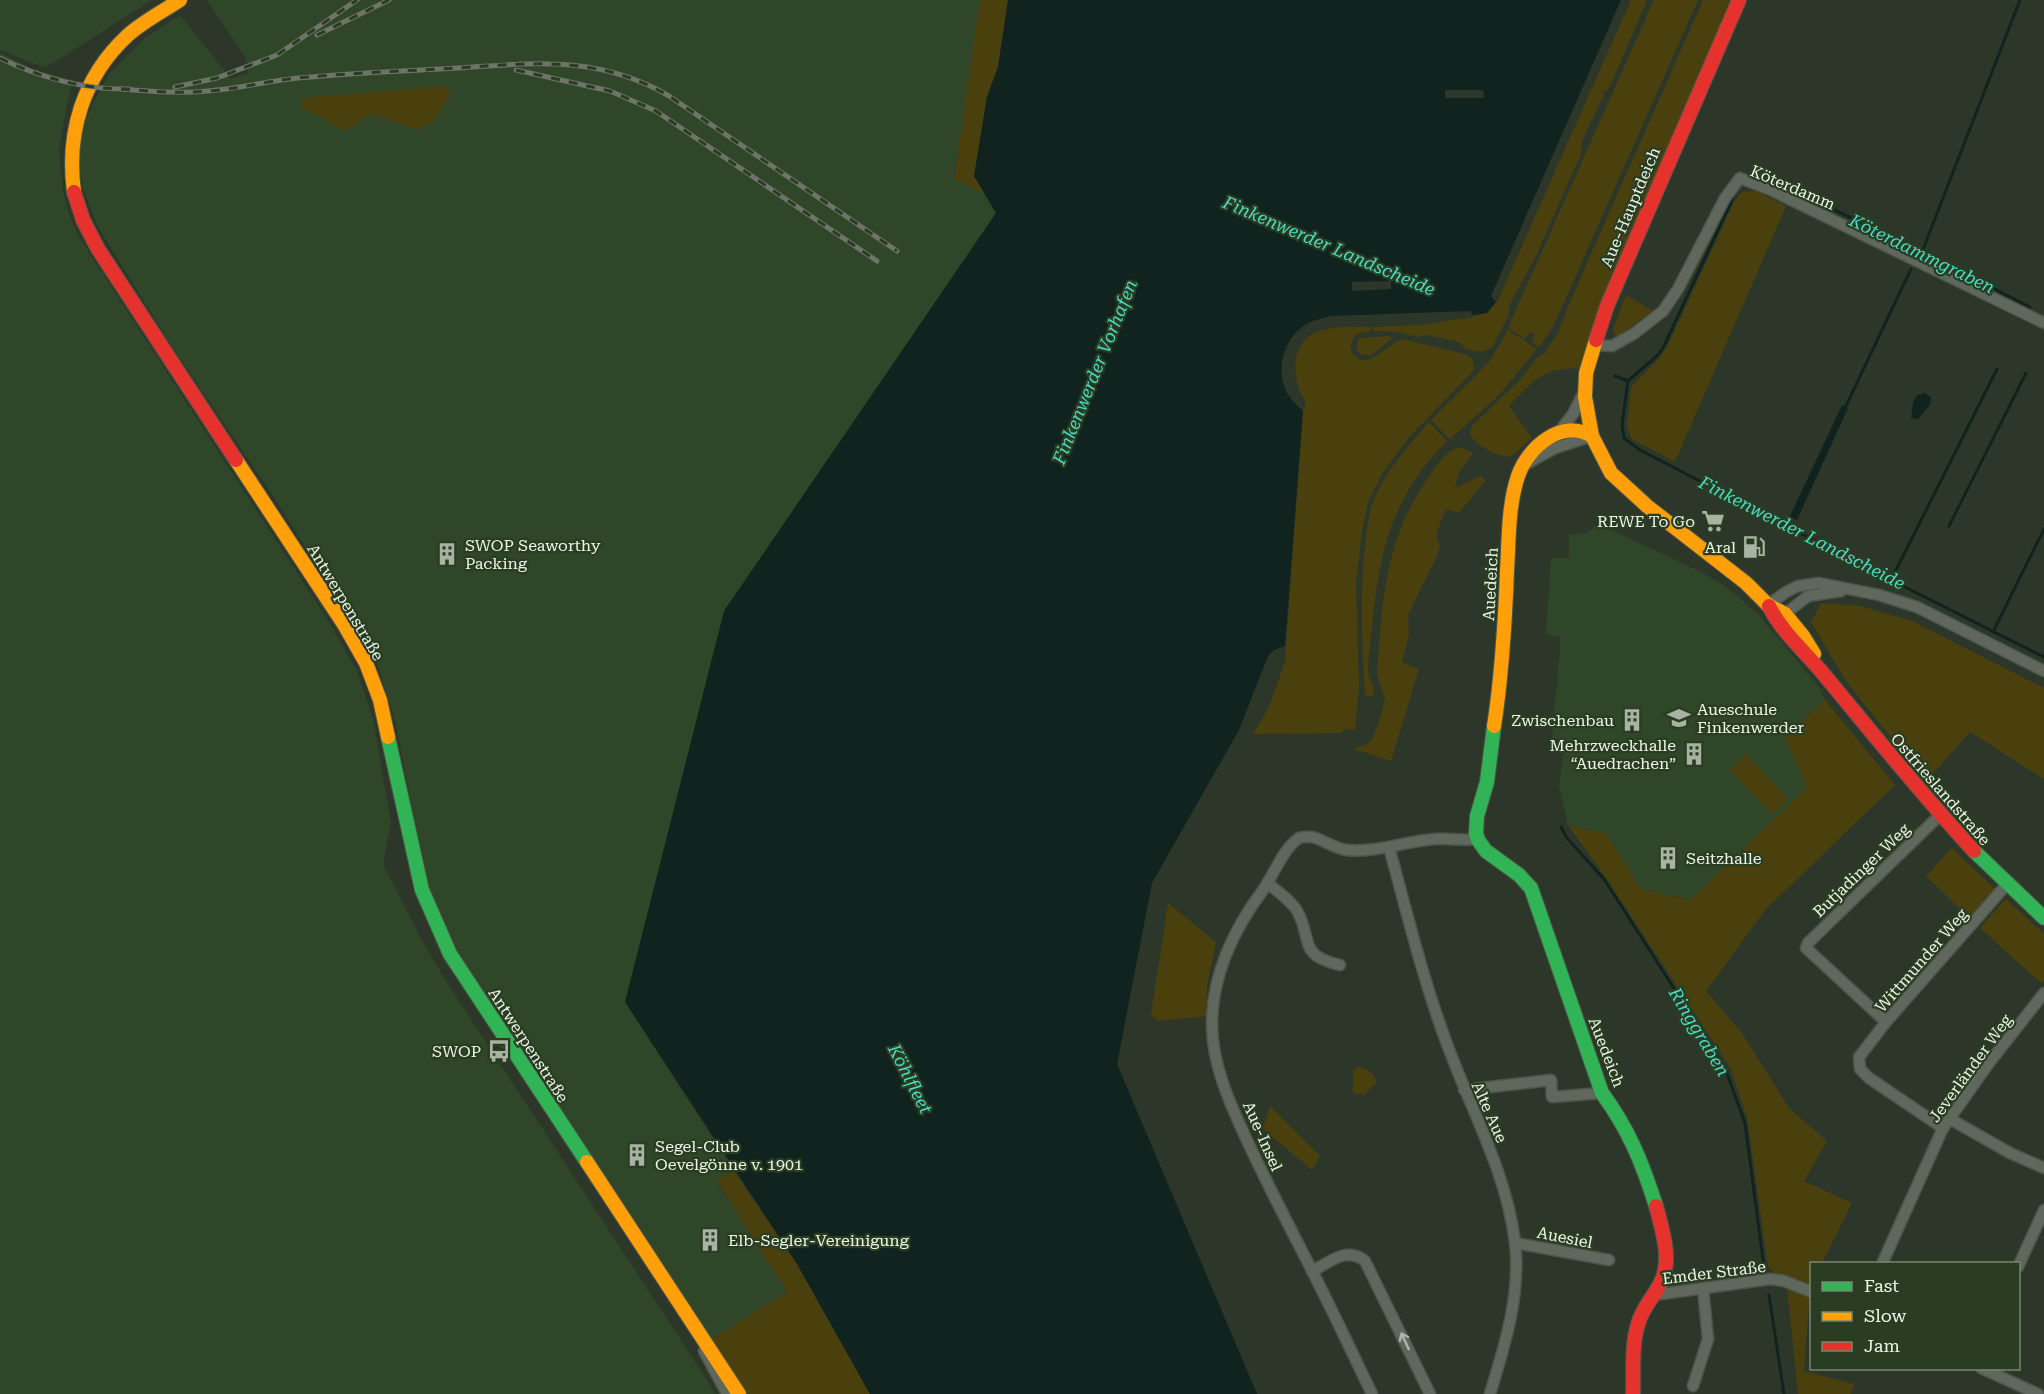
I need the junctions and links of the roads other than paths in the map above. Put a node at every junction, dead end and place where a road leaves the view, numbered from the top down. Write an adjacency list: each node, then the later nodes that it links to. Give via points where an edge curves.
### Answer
1 (180, 0): 37 (street, Antwerpenstraße, via 128,35 108,55 88,86 72,136 71,163 82,219 366,663 380,700 422,890 446,946)
2 (1739, 0): 4 (street, Aue-Hauptdeich, via 1617,278)
3 (2044, 323): 4 (street, Köterdamm, via 1740,178 1663,311 1612,346)
4 (1594, 345): 5 (street, Aue-Hauptdeich)
5 (1585, 389): 6 (street, Auedeich); 7 (street, Aue-Hauptdeich)
6 (1558, 434): 7 (street, via 1576,428); 8 (street, Auedeich, via 1531,454)
7 (1592, 436): 8 (street, via 1545,452); 10 (street, Ostfrieslandstraße, via 1611,472 1640,500)
8 (1520, 472): 15 (street, Auedeich, via 1511,506 1500,678 1487,784 1478,808)
9 (1855, 590): 10 (street, via 1832,584 1807,584); 11 (street, via 1808,596); 12 (street, via 1901,600)
10 (1768, 605): 11 (street, Ostfrieslandstraße); 13 (street, Ostfrieslandstraße, via 1776,621)
11 (1785, 614): 13 (street, Ostfrieslandstraße, via 1803,636)
12 (2044, 671)
13 (1823, 673): 14 (street, Ostfrieslandstraße)
14 (1940, 815): 18 (street, Ostfrieslandstraße); 22 (street, Butjadinger Weg, via 1806,948)
15 (1477, 839): 16 (street, via 1435,839); 24 (street, Auedeich, via 1490,855 1521,876 1531,888)
16 (1389, 847): 17 (street, via 1346,850 1302,836 1288,848); 23 (street, Alte Aue, via 1433,1006)
17 (1267, 884): 20 (street, via 1297,910 1311,951 1325,962); 33 (street, Aue-Insel, via 1227,949 1212,1024 1218,1068 1246,1139)
18 (2007, 884): 19 (street, Ostfrieslandstraße); 22 (street, Wittmunder Weg)
19 (2044, 918)
20 (1340, 965)
21 (2044, 993): 25 (street, Jeverländer Weg)
22 (1886, 1022): 26 (street, Wittmunder Weg, via 1859,1057 1860,1069)
23 (1464, 1090): 24 (street, via 1551,1080 1552,1097); 29 (street, Alte Aue, via 1504,1188)
24 (1602, 1093): 36 (street, Auedeich, via 1623,1122 1656,1210 1666,1270)
25 (1950, 1119): 26 (street, Jeverländer Weg); 27 (street)
26 (1943, 1128): 31 (street, Jeverländer Weg)
27 (2044, 1168)
28 (2044, 1210): 32 (street)
29 (1515, 1243): 30 (street, Auesiel); 44 (street, Alte Aue, via 1515,1285 1507,1335)
30 (1609, 1260)
31 (1882, 1262)
32 (2020, 1266)
33 (1312, 1271): 42 (street, Aue-Insel); 43 (street, one-way to 33, via 1365,1261 1347,1254)
34 (1703, 1288): 35 (street, Emder Straße, via 1770,1280 1784,1281); 36 (street, Emder Straße); 39 (street, via 1708,1339)
35 (1810, 1292)
36 (1654, 1295): 45 (street, Auedeich, via 1640,1315 1635,1333)
37 (689, 1318): 40 (street, Antwerpenstraße); 41 (street, Antwerpenstraße)
38 (1985, 1370): 46 (street)
39 (1693, 1386)
40 (727, 1394)
41 (739, 1394)
42 (1372, 1394)
43 (1430, 1394)
44 (1490, 1394)
45 (1633, 1394)
46 (2036, 1394)

